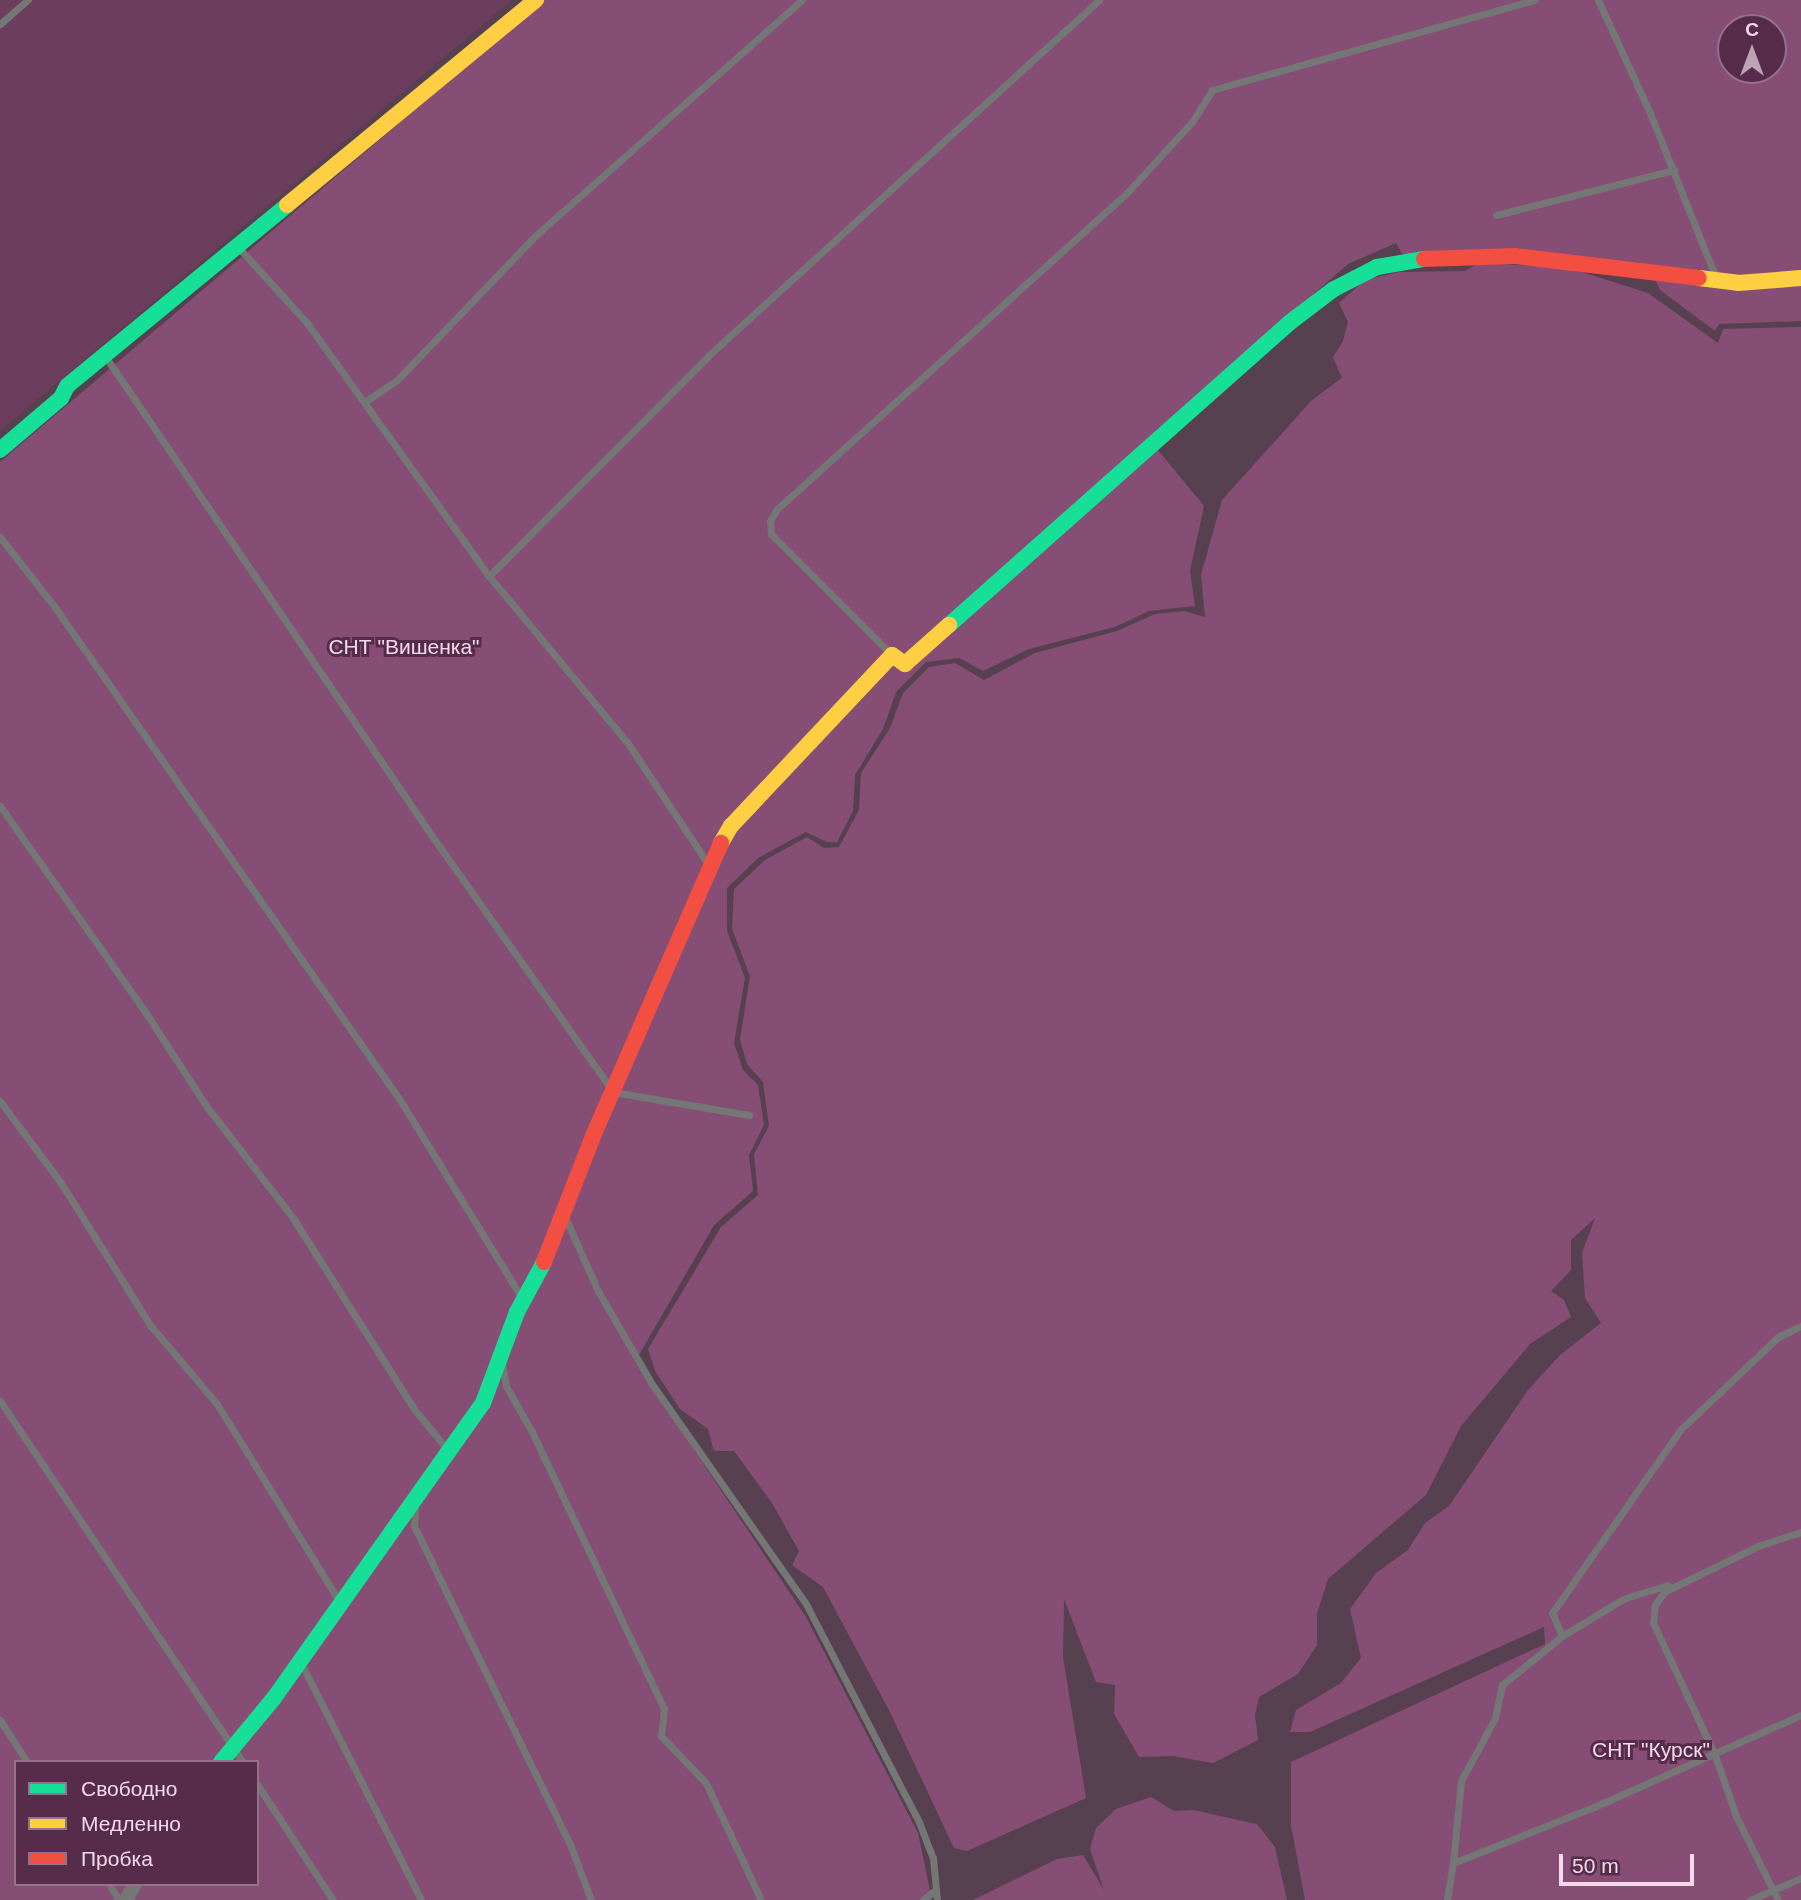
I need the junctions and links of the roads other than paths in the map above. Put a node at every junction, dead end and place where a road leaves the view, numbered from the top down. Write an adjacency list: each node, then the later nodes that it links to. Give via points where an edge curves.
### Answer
1 (28, 0): 7 (lane)
2 (536, 0): 10 (street)
3 (802, 0): 14 (lane, via 535,236 396,382)
4 (1099, 0): 17 (lane, via 708,356)
5 (1535, 0): 18 (lane, via 1212,90 1192,122 1125,195 777,509 770,521 771,534)
6 (1598, 0): 8 (lane)
7 (0, 24)
8 (1674, 170): 9 (lane); 12 (lane)
9 (1496, 215)
10 (239, 247): 13 (street); 14 (lane, via 307,323)
11 (1801, 278): 12 (street)
12 (1717, 282): 18 (street, via 1514,256 1405,260 1377,267 1334,289 1289,323 905,664)
13 (105, 356): 15 (street); 21 (lane, via 432,836)
14 (366, 401): 17 (lane)
15 (0, 450)
16 (0, 537): 25 (lane, via 54,606 400,1100)
17 (489, 576): 20 (lane, via 627,742)
18 (892, 655): 20 (street, via 731,826)
19 (0, 806): 29 (lane, via 145,1010 207,1107 293,1218 414,1409)
20 (709, 865): 21 (street)
21 (614, 1092): 23 (lane); 24 (street)
22 (0, 1101): 33 (lane, via 61,1183 150,1325 217,1404)
23 (749, 1115)
24 (563, 1214): 25 (street, via 539,1276); 47 (lane, via 598,1291 652,1384 806,1604 919,1822 933,1858)
25 (523, 1298): 27 (street)
26 (1801, 1326): 34 (lane, via 1777,1337 1680,1430 1552,1614)
27 (501, 1354): 29 (street, via 483,1403); 51 (lane, via 506,1386 533,1432 664,1709 661,1736 706,1783)
28 (0, 1401): 38 (lane, via 188,1686)
29 (449, 1452): 30 (street)
30 (415, 1501): 33 (street); 50 (lane, via 414,1526 570,1844)
31 (1801, 1532): 32 (lane, via 1758,1546)
32 (1690, 1578): 34 (lane, via 1623,1599); 39 (lane, via 1664,1591 1655,1605 1653,1623)
33 (341, 1605): 35 (street)
34 (1562, 1636): 44 (lane, via 1502,1685 1494,1718 1461,1781)
35 (300, 1661): 38 (street); 49 (lane)
36 (1801, 1714): 39 (lane)
37 (0, 1720): 40 (lane)
38 (233, 1746): 41 (street); 42 (lane)
39 (1714, 1753): 44 (lane); 46 (lane, via 1736,1816)
40 (26, 1760)
41 (222, 1760)
42 (242, 1760)
43 (259, 1787): 48 (lane)
44 (1452, 1863): 54 (lane)
45 (1801, 1878): 46 (lane)
46 (1773, 1889): 55 (lane); 56 (lane)
47 (933, 1892): 52 (lane); 53 (lane)
48 (333, 1900)
49 (421, 1900)
50 (591, 1900)
51 (761, 1900)
52 (923, 1900)
53 (937, 1900)
54 (1447, 1900)
55 (1750, 1900)
56 (1778, 1900)

